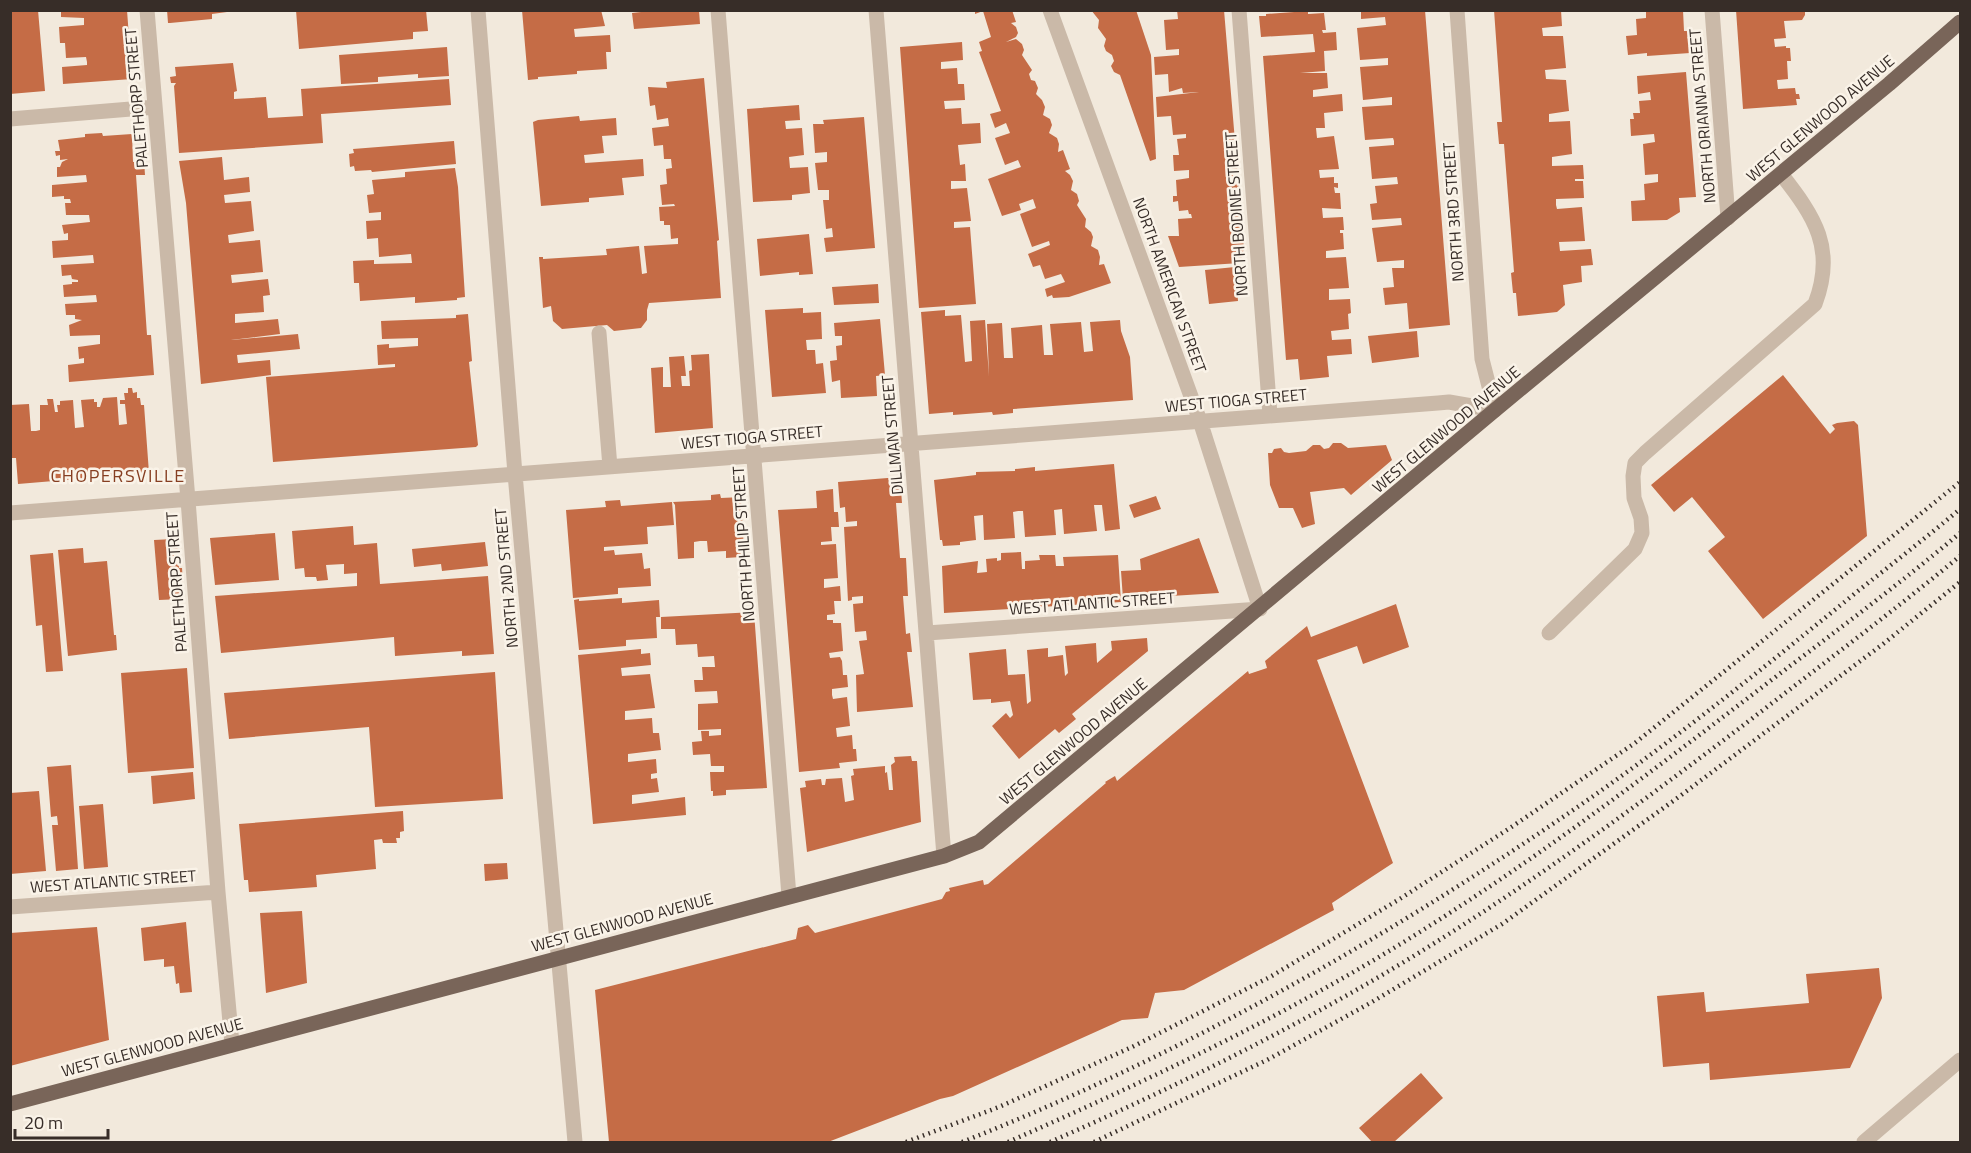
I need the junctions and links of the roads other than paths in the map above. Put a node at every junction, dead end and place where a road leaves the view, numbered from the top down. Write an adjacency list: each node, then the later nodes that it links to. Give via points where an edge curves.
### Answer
1 (147, 10): 10 (street, PALETHORP STREET)
2 (478, 10): 21 (street, NORTH 2ND STREET)
3 (718, 10): 19 (street, NORTH PHILIP STREET)
4 (876, 10): 18 (street, DILLMAN STREET)
5 (1050, 10): 17 (street, NORTH AMERICAN STREET)
6 (1239, 10): 16 (street, NORTH BODINE STREET)
7 (1456, 10): 15 (street, NORTH 3RD STREET, via 1482,359)
8 (1712, 10): 13 (street, NORTH ORIANNA STREET)
9 (1960, 22): 12 (main road, WEST GLENWOOD AVENUE)
10 (155, 107): 11 (street); 22 (street, PALETHORP STREET)
11 (10, 119)
12 (1781, 174): 13 (main road, WEST GLENWOOD AVENUE); 26 (street, via 1807,207 1823,247 1823,285 1815,304 1635,463 1634,498 1642,533 1635,549)
13 (1728, 218): 15 (main road, WEST GLENWOOD AVENUE)
14 (599, 333): 20 (street)
15 (1495, 410): 16 (street, WEST TIOGA STREET, via 1449,402); 24 (main road, WEST GLENWOOD AVENUE)
16 (1270, 415): 17 (street, WEST TIOGA STREET)
17 (1200, 422): 18 (street, WEST TIOGA STREET); 24 (street, NORTH AMERICAN STREET)
18 (911, 442): 19 (street, WEST TIOGA STREET); 25 (street, DILLMAN STREET)
19 (754, 455): 20 (street, WEST TIOGA STREET); 29 (street, NORTH PHILIP STREET)
20 (610, 467): 21 (street, WEST TIOGA STREET)
21 (515, 474): 22 (street, WEST TIOGA STREET); 31 (street, NORTH 2ND STREET)
22 (188, 500): 23 (street, WEST TIOGA STREET); 28 (street, PALETHORP STREET)
23 (10, 513)
24 (1260, 609): 25 (street, WEST ATLANTIC STREET); 27 (main road, WEST GLENWOOD AVENUE, via 979,842)
25 (927, 633): 27 (street, DILLMAN STREET)
26 (1549, 633)
27 (944, 856): 29 (main road, WEST GLENWOOD AVENUE)
28 (218, 892): 30 (street, WEST ATLANTIC STREET); 32 (street, PALETHORP STREET)
29 (789, 896): 31 (main road, WEST GLENWOOD AVENUE)
30 (10, 907)
31 (558, 958): 32 (main road, WEST GLENWOOD AVENUE); 35 (street, NORTH 2ND STREET)
32 (232, 1044): 34 (main road, WEST GLENWOOD AVENUE)
33 (1960, 1060): 36 (street)
34 (10, 1104)
35 (575, 1143)
36 (1864, 1143)

